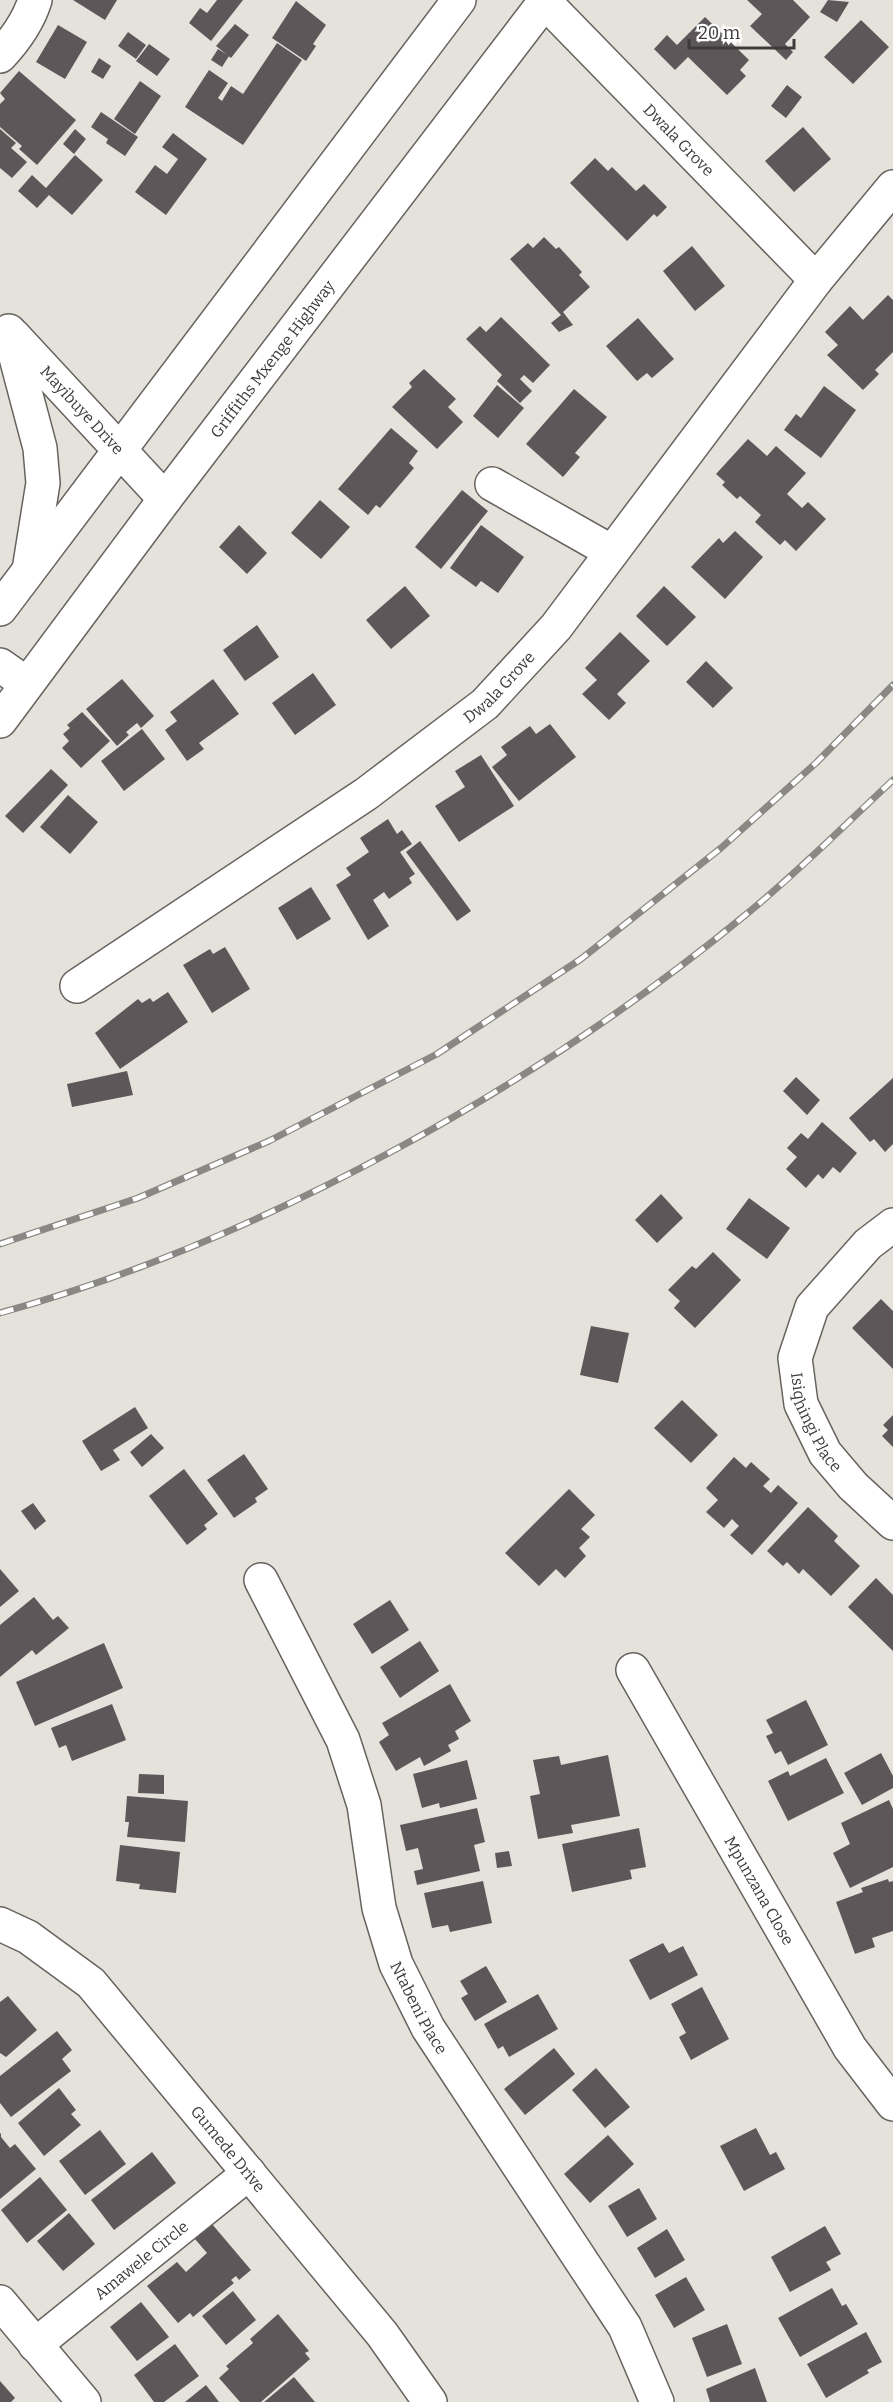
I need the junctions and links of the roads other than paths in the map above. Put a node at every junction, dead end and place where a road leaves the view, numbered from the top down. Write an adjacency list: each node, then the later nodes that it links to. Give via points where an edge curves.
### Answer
1 (35, 0): 4 (street, via 17,37)
2 (459, 0): 8 (street)
3 (545, 0): 6 (street, Dwala Grove); 10 (street, Griffiths Mxenge Highway)
4 (0, 56)
5 (893, 187): 6 (street, Dwala Grove)
6 (816, 280): 11 (street, Dwala Grove)
7 (4, 326): 8 (street, Mayibuye Drive); 12 (street, via 40,448 43,483)
8 (119, 449): 10 (street, Mayibuye Drive); 12 (street)
9 (492, 484): 11 (street)
10 (165, 499): 15 (street, Griffiths Mxenge Highway)
11 (612, 552): 17 (street, Dwala Grove, via 556,627 485,704 366,794)
12 (28, 572): 13 (street)
13 (0, 609)
14 (0, 665): 15 (street)
15 (27, 684): 16 (street, Griffiths Mxenge Highway)
16 (0, 721)
17 (77, 986)
18 (893, 1225): 19 (street, Isiqhingi Place, via 868,1244 812,1307 795,1358 801,1404 825,1453)
19 (893, 1523)
20 (261, 1580): 29 (street, Ntabeni Place, via 343,1740 363,1804 379,1908 396,1964 428,2028 625,2327)
21 (633, 1670): 23 (street, Mpunzana Close, via 850,2048)
22 (0, 1924): 24 (street, Gumede Drive, via 28,1937 91,1983)
23 (893, 2104)
24 (249, 2173): 26 (street, Amawele Circle); 28 (street, Gumede Drive, via 382,2334)
25 (0, 2302): 26 (street)
26 (35, 2345): 27 (street)
27 (84, 2402)
28 (430, 2402)
29 (657, 2402)

